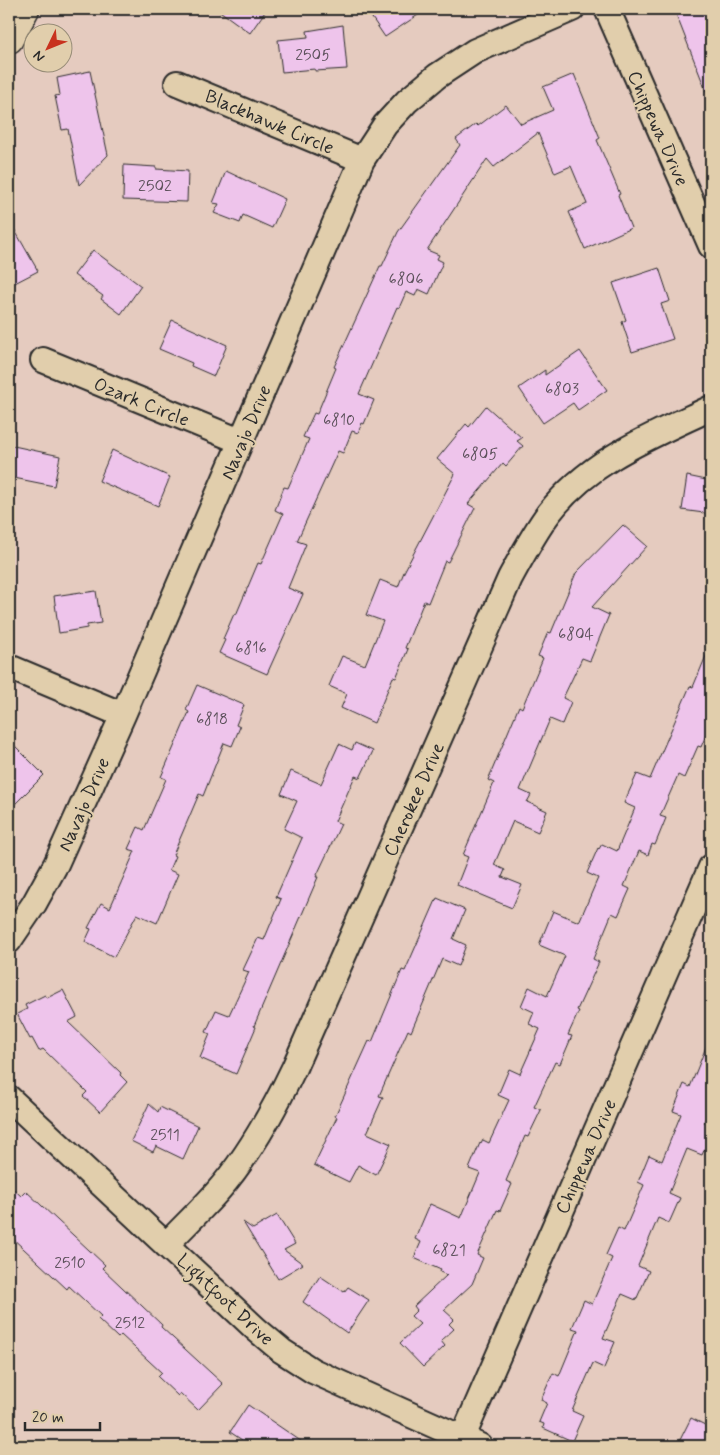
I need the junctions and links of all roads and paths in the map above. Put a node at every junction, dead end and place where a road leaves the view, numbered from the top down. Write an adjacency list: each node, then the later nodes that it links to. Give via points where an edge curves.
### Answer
1 (572, 9): 4 (street, Navajo Drive, via 475,51 437,76 385,125)
2 (607, 9): 5 (street, Chippewa Drive)
3 (177, 83): 4 (street, Blackhawk Circle)
4 (362, 160): 8 (street, Navajo Drive)
5 (711, 246)
6 (43, 360): 8 (street, Ozark Circle)
7 (711, 408): 14 (street, Cherokee Drive, via 634,444 602,463 550,512 530,540 510,578 272,1113 218,1191)
8 (240, 442): 10 (street, Navajo Drive)
9 (9, 667): 10 (street)
10 (123, 716): 12 (street, Navajo Drive, via 56,864)
11 (711, 866): 15 (street, Chippewa Drive)
12 (9, 940)
13 (9, 1098): 14 (street, Lightfoot Drive)
14 (166, 1245): 15 (street, Lightfoot Drive, via 282,1351 313,1371)
15 (467, 1444)

